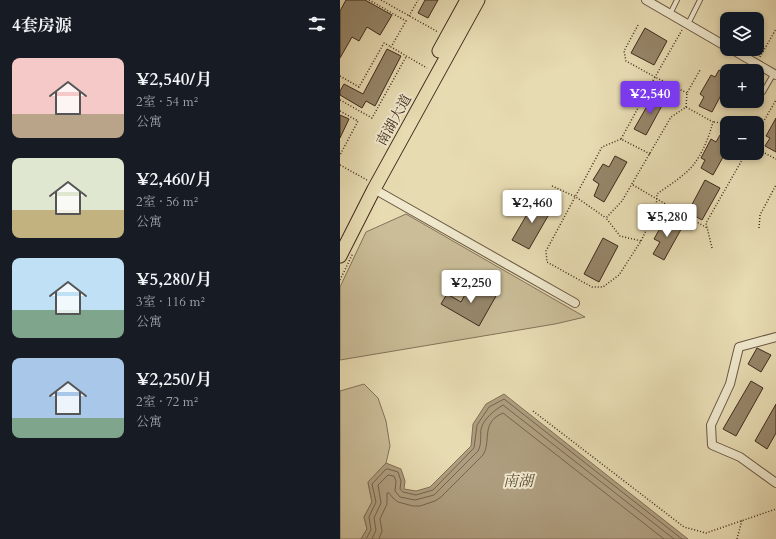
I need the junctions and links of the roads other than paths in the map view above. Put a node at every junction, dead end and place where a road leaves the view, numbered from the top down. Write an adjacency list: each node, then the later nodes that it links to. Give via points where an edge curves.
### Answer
1 (467, 0): 12 (main road, 南湖大道)
2 (478, 0): 12 (main road, 南湖大道)
3 (646, 0): 6 (street)
4 (677, 0): 6 (lane)
5 (700, 0): 7 (lane)
6 (670, 14): 7 (street)
7 (687, 23): 8 (street)
8 (720, 42)
9 (743, 56): 10 (street)
10 (775, 74): 11 (lane)
11 (764, 90)
12 (371, 185): 13 (main road, 南湖大道); 14 (main road, 南湖大道); 15 (street)
13 (340, 239)
14 (340, 256)
15 (575, 303)
16 (776, 337): 17 (street, via 739,347 730,384 711,425 712,445 740,457)
17 (776, 482)

